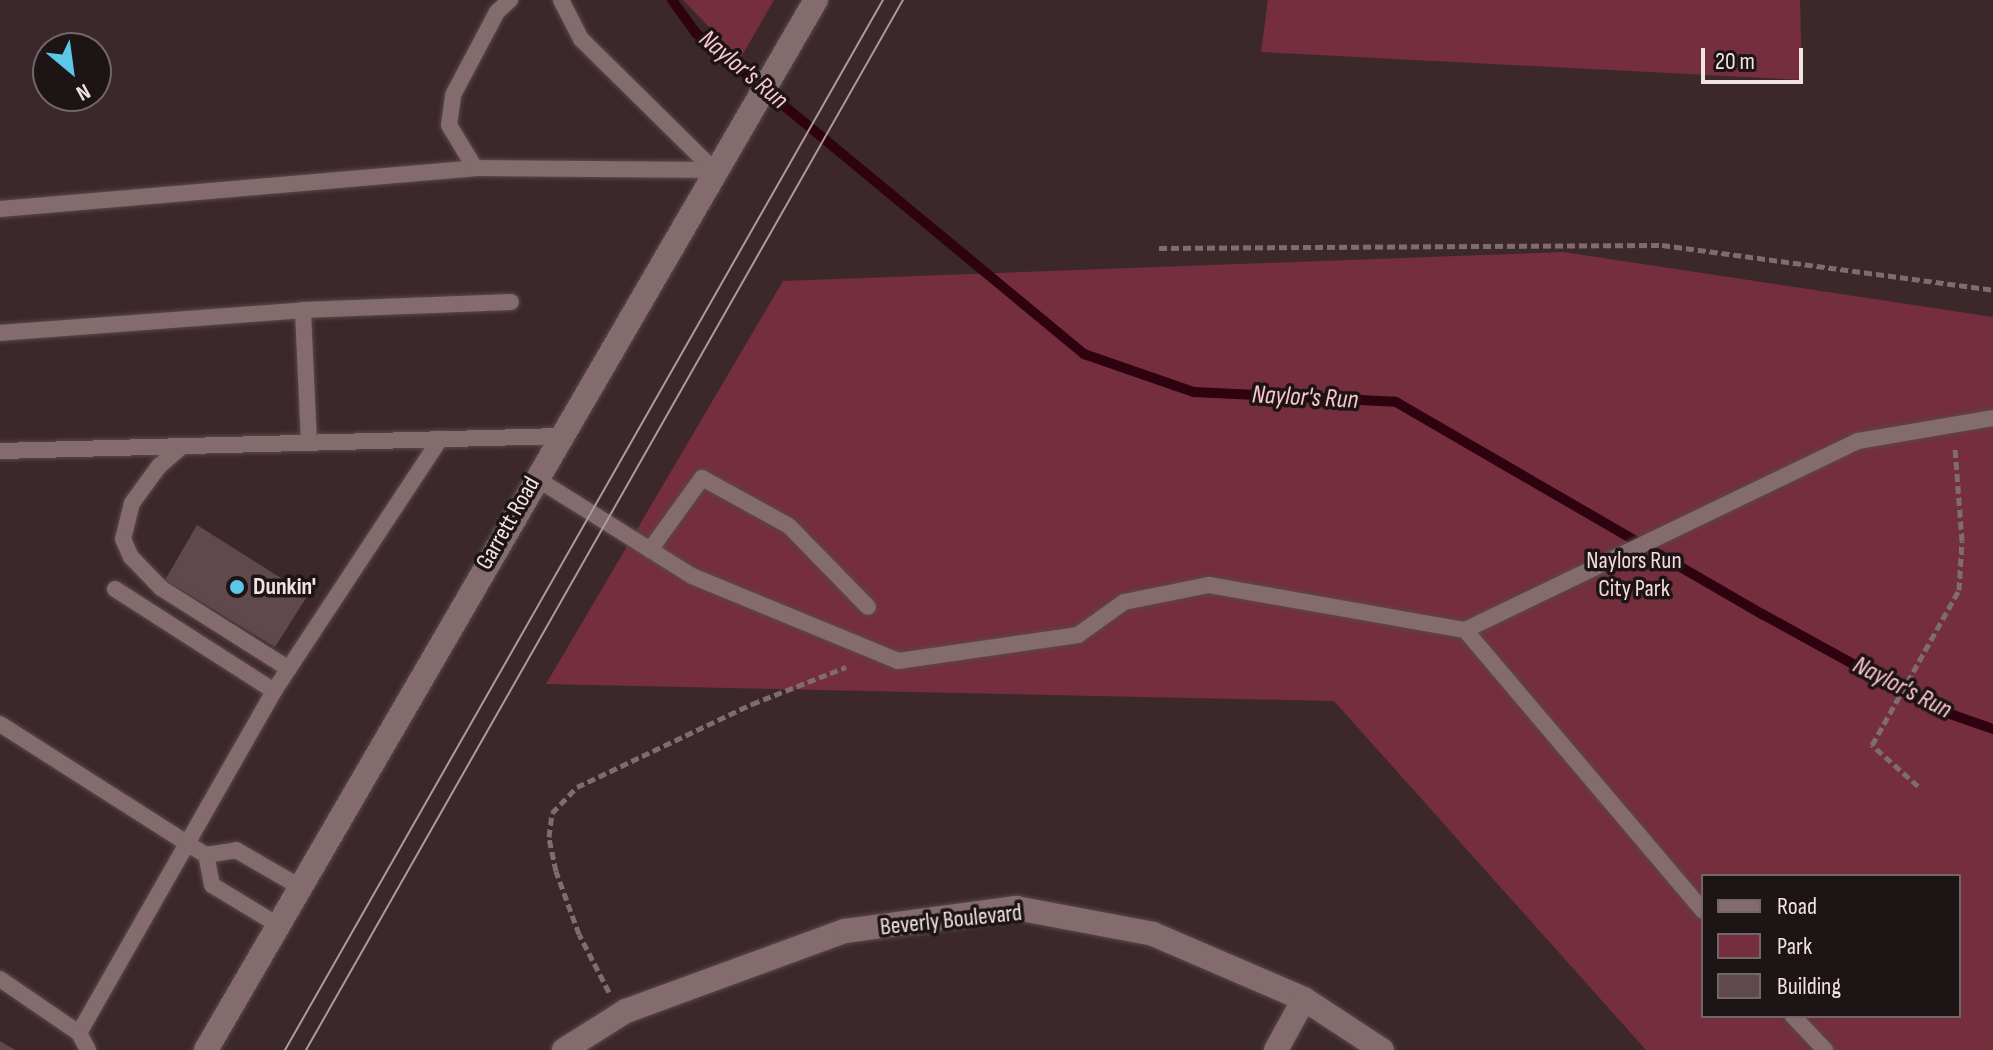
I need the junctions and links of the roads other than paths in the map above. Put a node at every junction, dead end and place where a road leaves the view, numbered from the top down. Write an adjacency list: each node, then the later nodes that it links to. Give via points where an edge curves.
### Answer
1 (510, 0): 4 (lane, via 497,12 453,95 449,125)
2 (561, 0): 5 (lane, via 581,39)
3 (816, 0): 5 (main road, Garrett Road)
4 (475, 168): 5 (lane); 6 (lane)
5 (714, 170): 11 (main road, Garrett Road)
6 (0, 209)
7 (511, 302): 8 (lane)
8 (303, 310): 9 (lane); 13 (lane)
9 (0, 333)
10 (1993, 418): 20 (lane, via 1858,441)
11 (560, 436): 12 (lane); 16 (main road, Garrett Road)
12 (440, 439): 13 (lane); 21 (lane)
13 (309, 443): 14 (lane)
14 (180, 448): 15 (lane); 21 (lane, via 132,503 123,539 131,557 161,588)
15 (0, 451)
16 (534, 477): 17 (lane); 26 (main road, Garrett Road)
17 (650, 550): 19 (lane, via 702,478 789,526); 20 (lane, via 692,576 898,661 1078,635 1124,602 1209,585)
18 (115, 589): 22 (lane)
19 (868, 607)
20 (1465, 630): 27 (lane)
21 (289, 669): 22 (lane)
22 (274, 691): 24 (lane)
23 (0, 724): 24 (lane)
24 (185, 841): 25 (lane); 32 (lane)
25 (206, 855): 26 (lane, via 236,850); 28 (lane, via 212,885)
26 (300, 887): 28 (main road, Garrett Road)
27 (1701, 909)
28 (278, 925): 34 (main road, Garrett Road)
29 (0, 979): 32 (lane)
30 (1304, 999): 35 (main road, Beverly Boulevard, via 1153,934 1016,908 845,931 620,1014); 36 (main road); 37 (main road, Beverly Boulevard)
31 (1795, 1018): 38 (lane)
32 (79, 1033): 33 (lane)
33 (88, 1050)
34 (206, 1050)
35 (564, 1050)
36 (1276, 1050)
37 (1382, 1050)
38 (1825, 1050)

